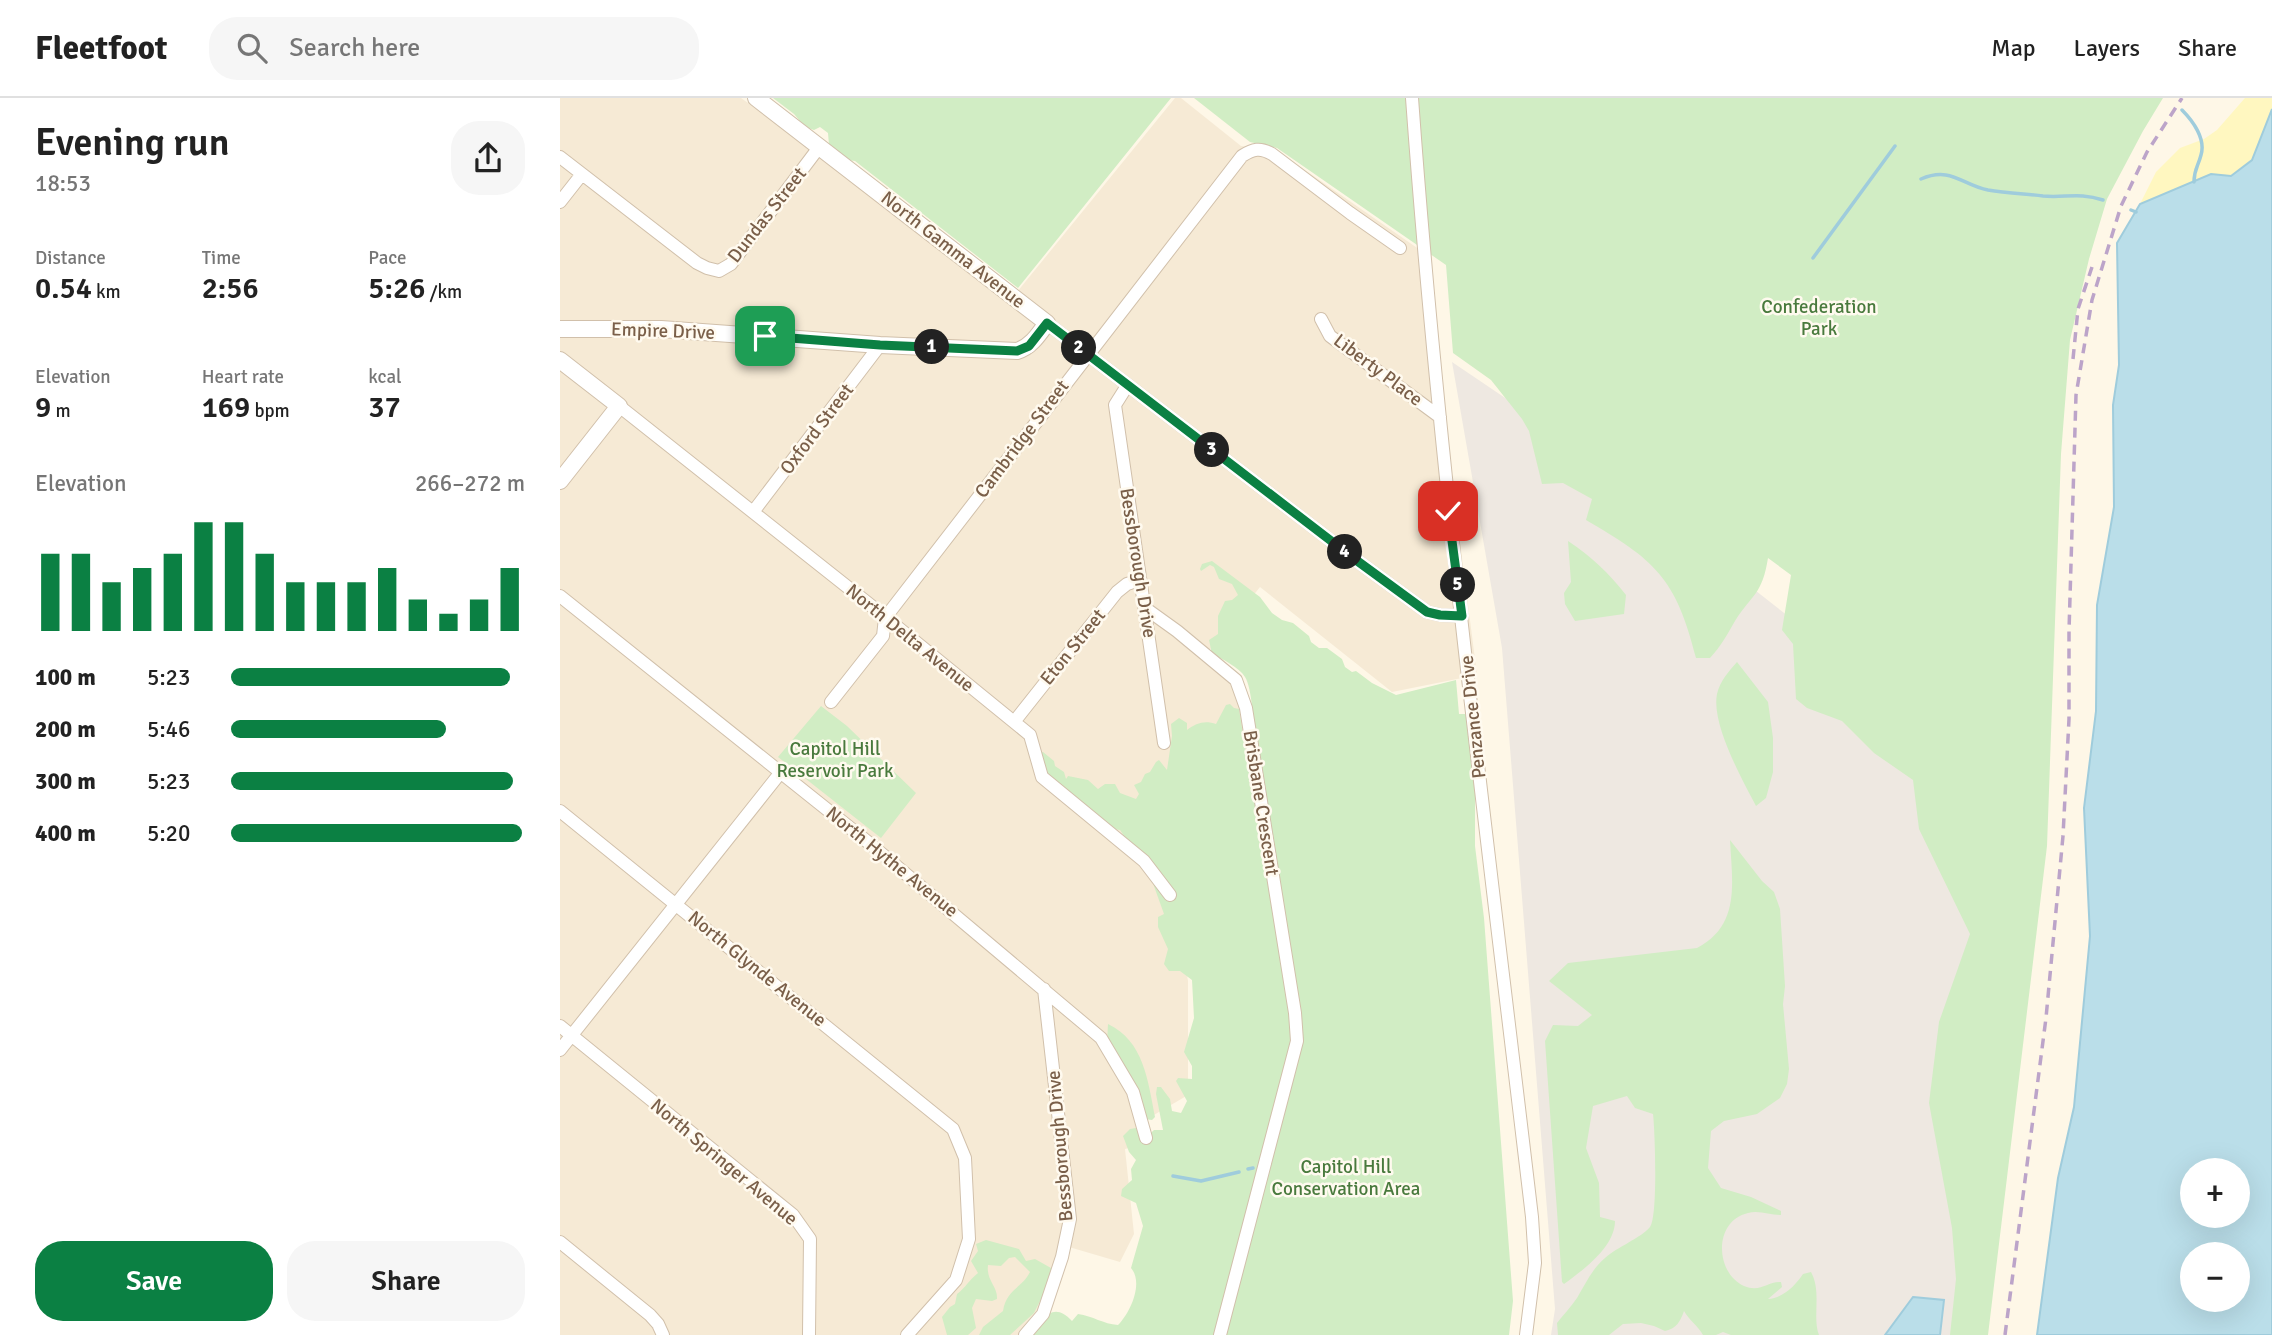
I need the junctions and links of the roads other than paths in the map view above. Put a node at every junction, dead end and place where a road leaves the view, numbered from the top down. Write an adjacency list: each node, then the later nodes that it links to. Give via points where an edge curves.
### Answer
1 (756, 98): 3 (street, North Gamma Avenue)
2 (1412, 98): 16 (street, Penzance Drive)
3 (820, 146): 5 (street, Dundas Street, via 731,264 719,271 707,268); 9 (street, North Gamma Avenue)
4 (560, 157): 5 (street)
5 (582, 174): 6 (street)
6 (560, 202)
7 (1400, 248): 12 (street, Cambridge Street, via 1272,154 1262,148 1251,150 1235,164)
8 (1321, 319): 16 (street, Liberty Place, via 1331,336)
9 (1047, 323): 11 (street, Empire Drive, via 1029,346 1017,351); 12 (street, North Gamma Avenue)
10 (560, 329): 11 (street, Empire Drive, via 661,329)
11 (880, 345): 18 (street, Oxford Street)
12 (1087, 354): 14 (street, North Gamma Avenue); 23 (street, Cambridge Street)
13 (560, 360): 15 (street)
14 (1127, 386): 19 (street, Bessborough Drive, via 1115,405); 22 (street, North Gamma Avenue, via 1427,612)
15 (619, 406): 17 (street); 18 (street, North Delta Avenue)
16 (1440, 417): 22 (street, Penzance Drive)
17 (560, 481)
18 (753, 512): 23 (street, North Delta Avenue)
19 (1140, 580): 21 (street, Bessborough Drive); 25 (street, Eton Street, via 1117,592)
20 (560, 596): 27 (street, North Hythe Avenue)
21 (1145, 608): 26 (street, Bessborough Drive); 41 (street, Brisbane Crescent, via 1236,680 1244,701 1295,1013 1297,1041)
22 (1462, 616): 42 (street, Penzance Drive, via 1482,818 1532,1217 1535,1264)
23 (885, 618): 24 (street, Cambridge Street, via 883,636); 25 (street, North Delta Avenue)
24 (831, 702)
25 (1014, 722): 29 (street, North Delta Avenue, via 1030,735 1042,777 1143,861)
26 (1164, 743)
27 (781, 772): 30 (street); 31 (street, North Hythe Avenue)
28 (560, 811): 30 (street, North Glynde Avenue)
29 (1170, 895)
30 (676, 904): 33 (street); 39 (street, North Glynde Avenue, via 953,1129 965,1158 969,1239 956,1280)
31 (1044, 989): 35 (street, North Hythe Avenue, via 1101,1038 1132,1092); 40 (street, Bessborough Drive, via 1070,1219 1043,1314)
32 (560, 1027): 33 (street, North Springer Avenue)
33 (572, 1035): 34 (street); 38 (street, North Springer Avenue, via 793,1215 810,1239)
34 (560, 1050)
35 (1146, 1138)
36 (560, 1242): 37 (street, via 650,1315)
37 (663, 1335)
38 (809, 1335)
39 (907, 1335)
40 (1025, 1335)
41 (1220, 1335)
42 (1526, 1335)

